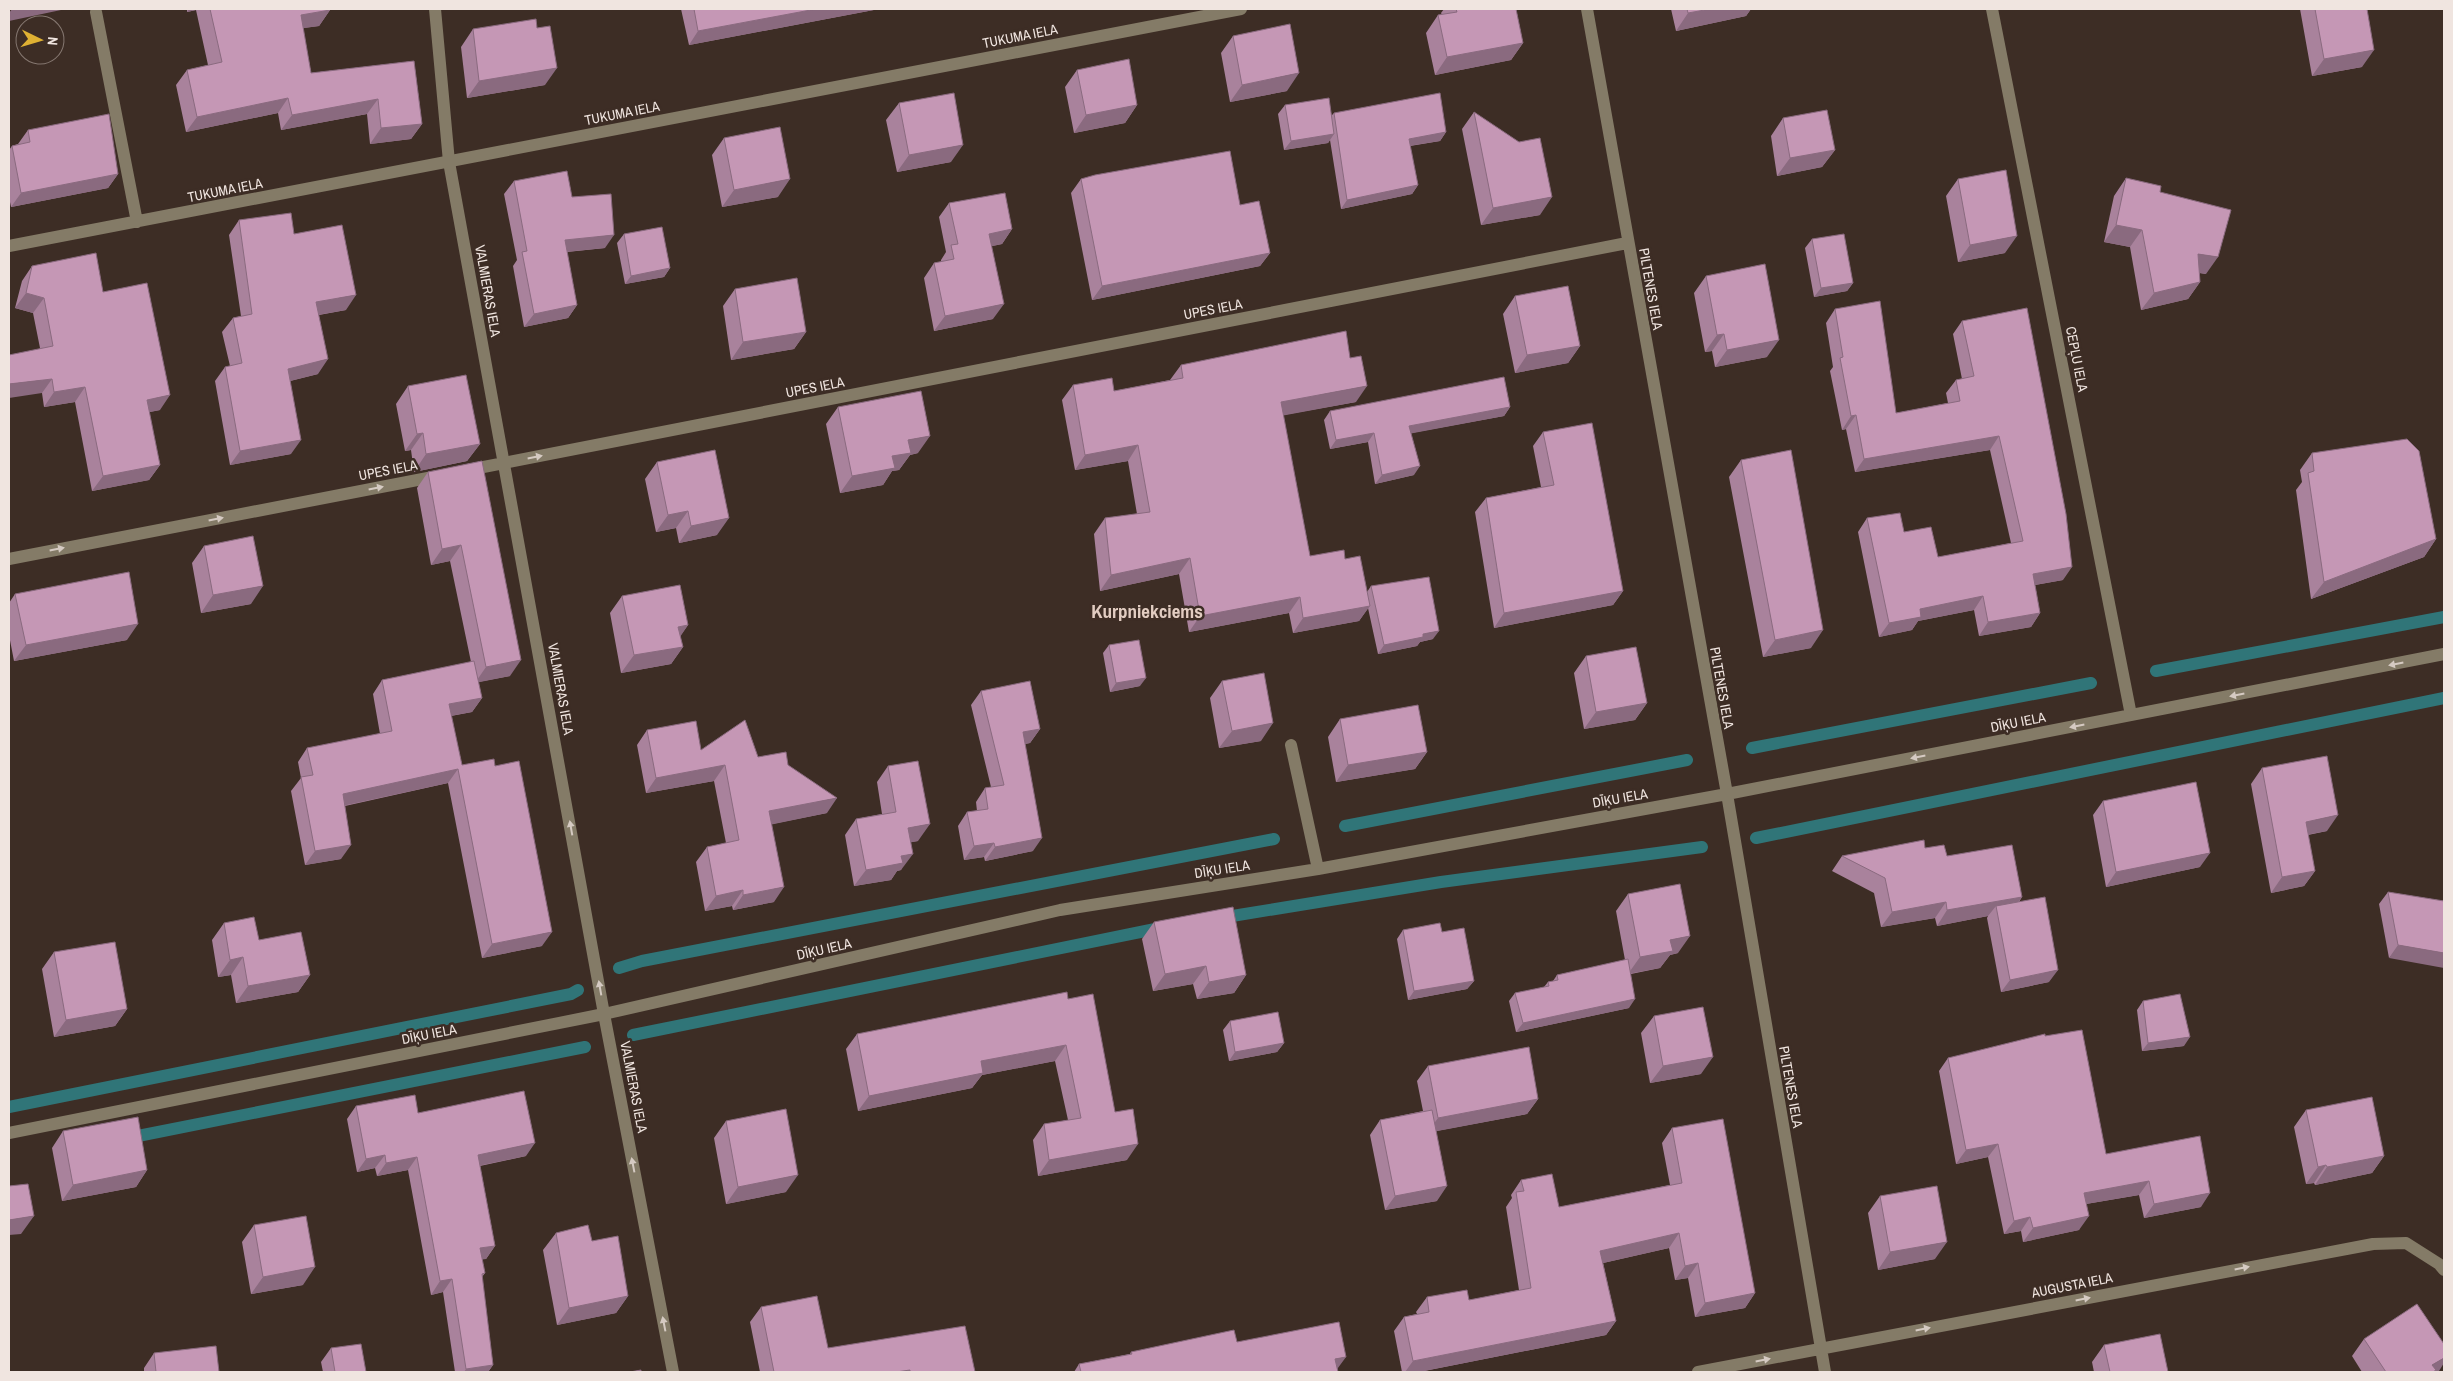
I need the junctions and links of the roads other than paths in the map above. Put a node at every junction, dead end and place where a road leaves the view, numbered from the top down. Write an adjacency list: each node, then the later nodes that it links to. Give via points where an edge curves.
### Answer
1 (435, 9): 6 (street, VALMIERAS IELA)
2 (1241, 9): 6 (street, TUKUMA IELA)
3 (1587, 9): 8 (street, PILTENES IELA)
4 (1992, 9): 13 (street, CEPĻU IELA)
5 (96, 12): 7 (street)
6 (449, 162): 7 (street, TUKUMA IELA); 10 (street, VALMIERAS IELA)
7 (137, 222): 9 (street, TUKUMA IELA)
8 (1627, 243): 10 (street, UPES IELA, one-way to 8); 15 (street, PILTENES IELA)
9 (9, 246)
10 (505, 463): 11 (street, UPES IELA, one-way to 10); 17 (street, VALMIERAS IELA, one-way to 10)
11 (9, 558)
12 (2444, 654): 13 (street, DĪĶU IELA, one-way to 13)
13 (2131, 715): 15 (street, DĪĶU IELA, one-way to 15)
14 (1292, 745): 16 (street)
15 (1727, 794): 16 (street, DĪĶU IELA); 20 (street, PILTENES IELA)
16 (1318, 869): 17 (street, DĪĶU IELA, via 1060,910)
17 (604, 1014): 18 (street, DĪĶU IELA); 21 (street, VALMIERAS IELA, one-way to 17)
18 (9, 1133)
19 (2444, 1270): 20 (street, AUGUSTA IELA, one-way to 19, via 2372,1244 2406,1243)
20 (1820, 1349): 22 (street, AUGUSTA IELA, one-way to 20); 23 (street, PILTENES IELA)
21 (673, 1372)
22 (1698, 1372)
23 (1824, 1372)

